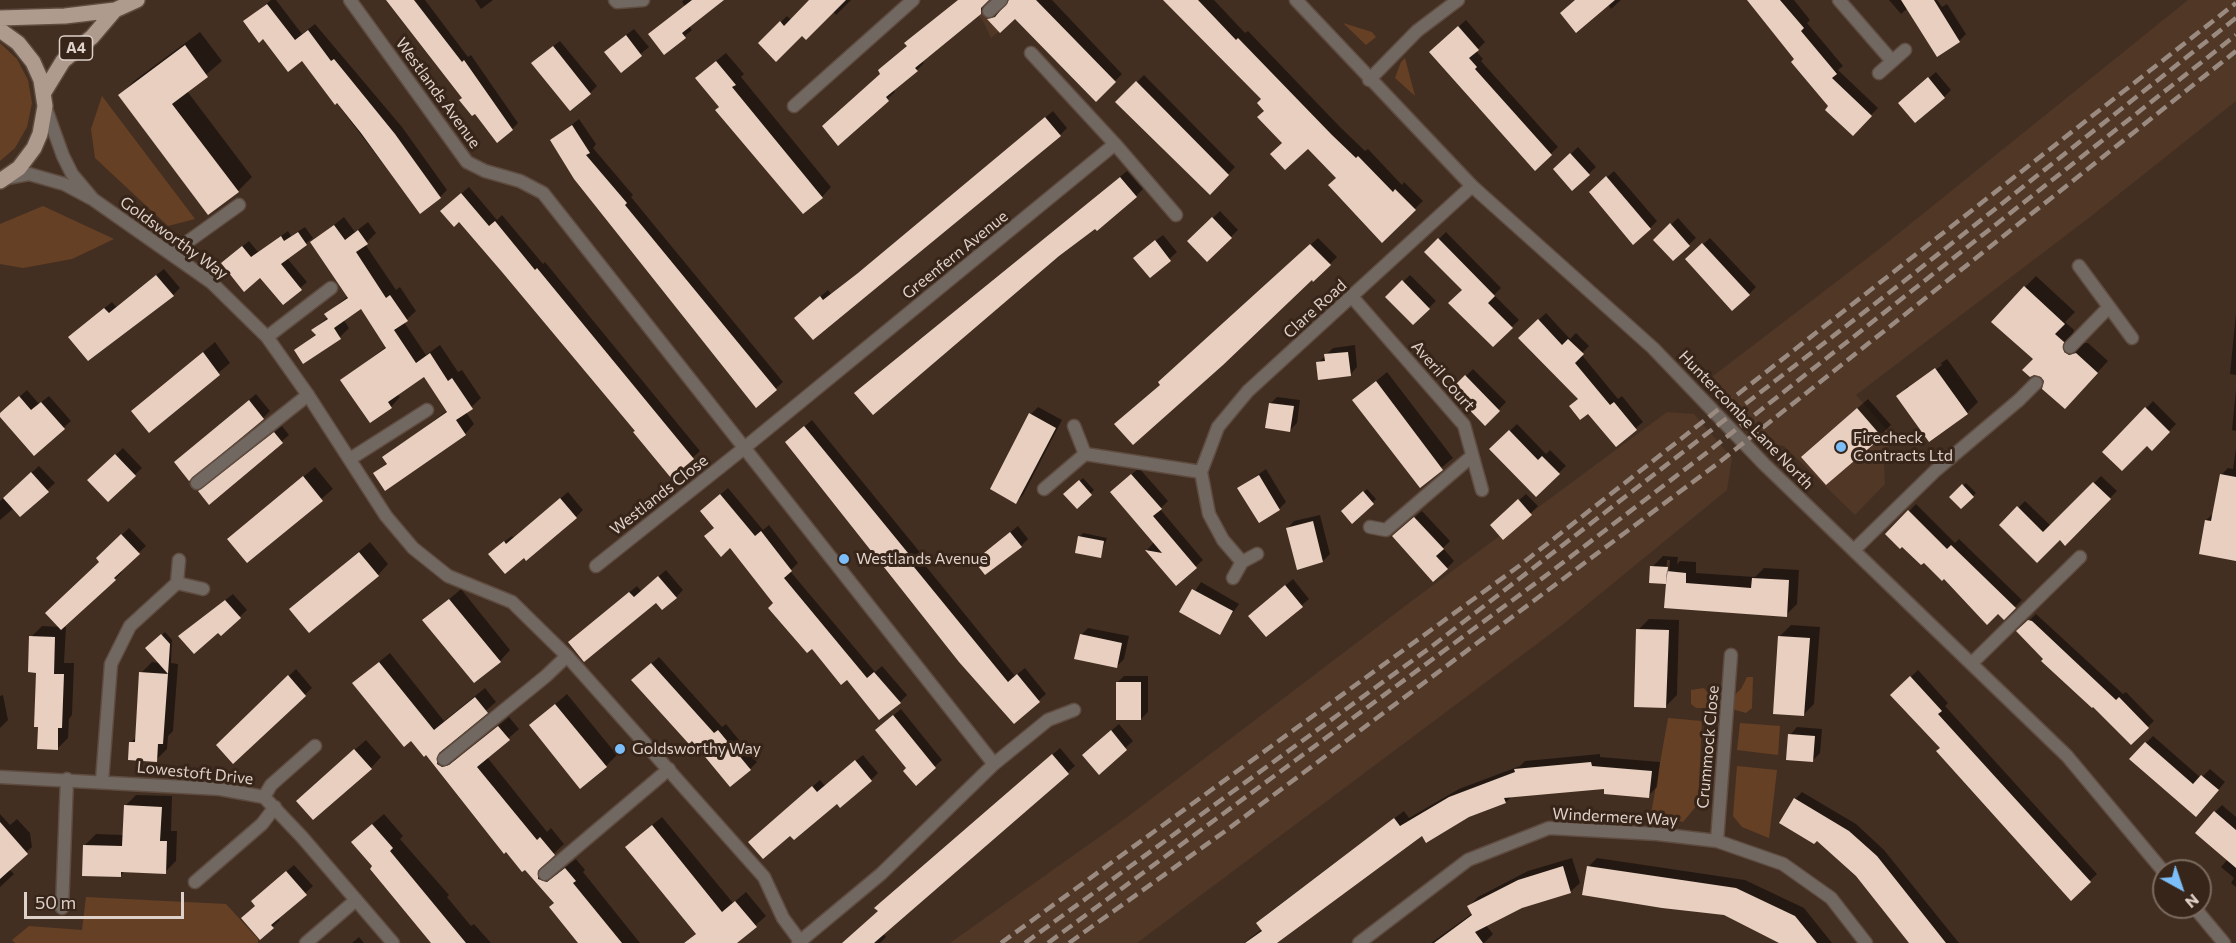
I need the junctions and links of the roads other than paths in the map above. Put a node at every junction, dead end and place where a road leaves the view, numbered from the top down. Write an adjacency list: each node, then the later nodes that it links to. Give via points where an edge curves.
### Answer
1 (350, 0): 38 (street, Westlands Avenue, via 467,162 543,194)
2 (615, 0): 3 (street)
3 (643, 0)
4 (913, 0): 19 (street)
5 (1001, 0): 10 (street)
6 (1296, 0): 17 (street, Huntercombe Lane North)
7 (1458, 0): 17 (street, via 1417,31)
8 (1839, 0): 15 (street)
9 (126, 4): 11 (main road, A4, via 65,16); 18 (main road, A4, via 63,61)
10 (989, 11)
11 (0, 18)
12 (0, 30): 18 (main road, via 28,54 38,70)
13 (1905, 50): 15 (street)
14 (1031, 53): 20 (street)
15 (1892, 61): 16 (street)
16 (1879, 73)
17 (1369, 80): 22 (street, Huntercombe Lane North)
18 (45, 99): 21 (main road, via 40,135 34,148 19,168); 23 (street, Goldsworthy Way, via 72,174)
19 (794, 106)
20 (1115, 144): 25 (street); 38 (street, Greenfern Avenue)
21 (2, 180): 23 (street, Goldsworthy Way, via 29,174 45,177)
22 (1472, 186): 29 (street, Clare Road); 47 (street, Huntercombe Lane North, via 1653,348 1764,464)
23 (94, 200): 26 (street, Goldsworthy Way)
24 (239, 205): 26 (street)
25 (1176, 215)
26 (172, 253): 31 (street, Goldsworthy Way, via 211,282)
27 (2079, 266): 30 (street)
28 (331, 288): 31 (street)
29 (1353, 298): 40 (street, Averil Court, via 1464,425); 42 (street, Clare Road, via 1248,391 1218,427)
30 (2108, 308): 32 (street); 33 (street)
31 (267, 337): 35 (street, Goldsworthy Way)
32 (2132, 338)
33 (2070, 347)
34 (2036, 383): 47 (street, via 1935,471)
35 (308, 395): 41 (street, Goldsworthy Way); 43 (street)
36 (427, 410): 41 (street)
37 (1074, 426): 39 (street)
38 (743, 449): 52 (street, Westlands Close); 62 (street, Westlands Avenue)
39 (1085, 454): 42 (street); 44 (street)
40 (1472, 456): 45 (street, Averil Court); 46 (street, via 1386,530)
41 (350, 459): 57 (street, Goldsworthy Way, via 386,516 412,548 448,576 512,602)
42 (1202, 472): 51 (street, Clare Road, via 1209,514 1223,540)
43 (197, 483)
44 (1044, 489)
45 (1482, 490)
46 (1370, 527)
47 (1855, 549): 58 (street, Huntercombe Lane North)
48 (1257, 554): 51 (street)
49 (2080, 557): 58 (street)
50 (179, 560): 54 (street)
51 (1242, 561): 53 (street)
52 (596, 566)
53 (1233, 578)
54 (177, 583): 55 (street); 66 (street, via 130,626 111,664)
55 (203, 589)
56 (1731, 655): 69 (street, Crummock Close)
57 (567, 656): 61 (street); 63 (street, Goldsworthy Way)
58 (1972, 663): 70 (street, Huntercombe Lane North, via 2067,756)
59 (1074, 710): 62 (street, via 1048,720)
60 (315, 746): 67 (street)
61 (444, 759)
62 (994, 764): 76 (street, via 881,874)
63 (669, 769): 71 (street); 76 (street, Goldsworthy Way, via 764,877 783,918)
64 (0, 777): 65 (street, Lowestoft Drive)
65 (67, 779): 66 (street, Lowestoft Drive); 74 (street)
66 (102, 781): 67 (street, Lowestoft Drive, via 220,789)
67 (264, 797): 68 (street, Lowestoft Drive)
68 (275, 807): 72 (street, via 262,824); 73 (street, Lowestoft Drive)
69 (1717, 841): 79 (street, Windermere Way, via 1549,828 1468,860); 80 (street, Windermere Way, via 1784,864 1831,898)
70 (2153, 859)
71 (545, 874)
72 (195, 882)
73 (356, 900): 77 (street); 78 (street, Lowestoft Drive)
74 (62, 908)
75 (2204, 919): 81 (street)
76 (800, 942)
77 (306, 943)
78 (393, 943)
79 (1359, 943)
80 (1866, 943)
81 (2224, 943)

